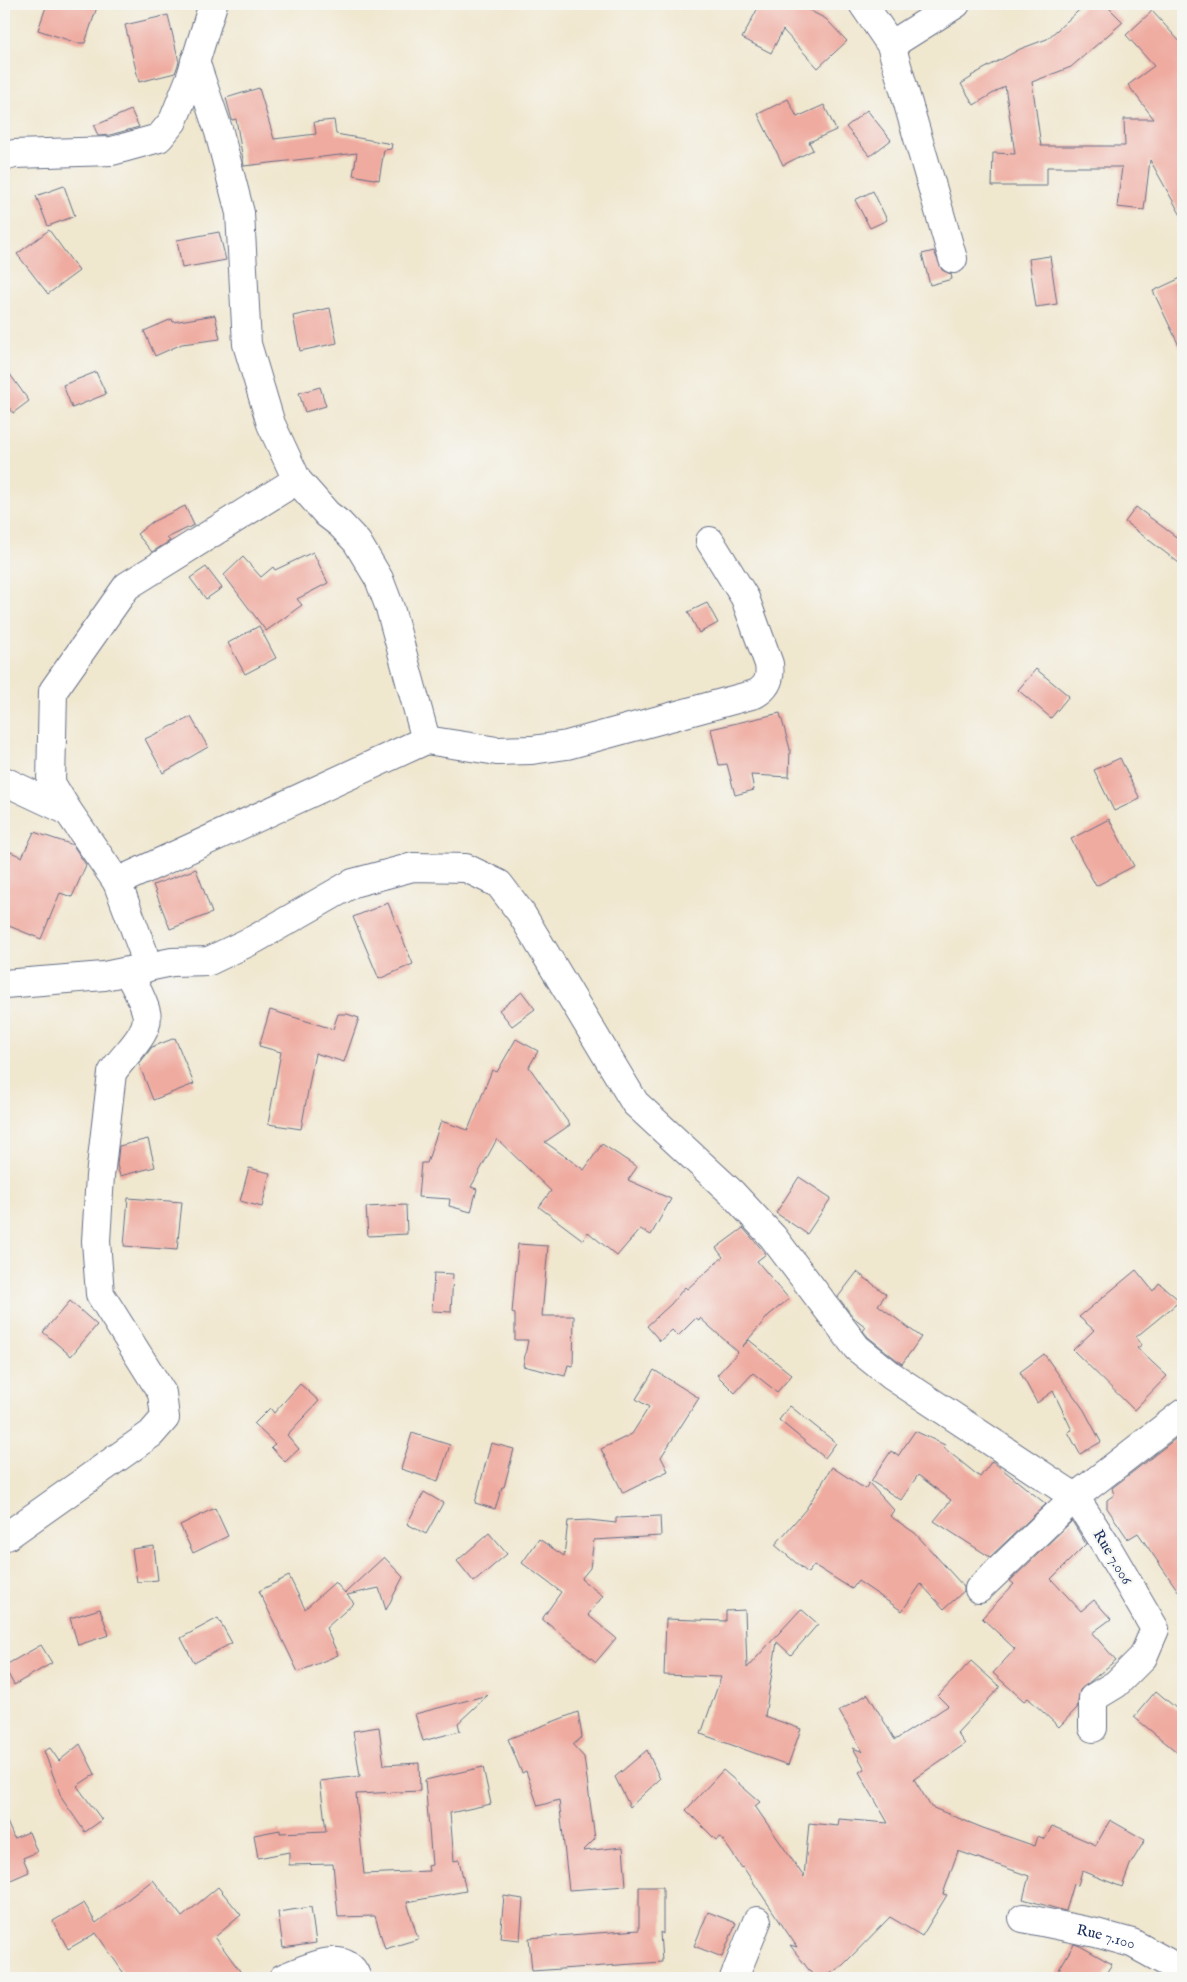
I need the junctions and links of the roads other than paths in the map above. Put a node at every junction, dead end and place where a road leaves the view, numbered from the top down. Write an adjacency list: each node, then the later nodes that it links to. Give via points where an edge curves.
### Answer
1 (213, 4): 5 (street)
2 (863, 4): 4 (street)
3 (956, 4): 4 (street)
4 (892, 45): 7 (street)
5 (195, 61): 6 (street, via 173,121 159,138 112,150); 8 (street, via 219,132 240,213 247,344 270,424)
6 (4, 157)
7 (953, 259)
8 (297, 480): 10 (street, via 357,542 379,579); 12 (street, via 127,586 53,691 51,783)
9 (710, 542): 10 (street, via 744,598 769,664 770,675 762,690 567,745 497,751)
10 (426, 740): 13 (street)
11 (4, 781): 12 (street)
12 (68, 811): 13 (street)
13 (117, 882): 14 (street, via 143,951)
14 (136, 971): 15 (street); 17 (street, via 172,962 209,961 255,939 353,883 413,867 466,868 499,884 635,1102 732,1193 773,1237 857,1348 892,1376); 18 (street, via 147,1023 144,1032 112,1072 96,1241 100,1294 162,1393 165,1418 151,1434)
15 (4, 984)
16 (1183, 1413): 17 (street)
17 (1075, 1497): 19 (street); 20 (street, Rue 7.006, via 1155,1629 1143,1657 1116,1684 1093,1698)
18 (6, 1536)
19 (979, 1589)
20 (1092, 1728)
21 (1023, 1918): 23 (street, Rue 7.100, via 1132,1943)
22 (757, 1922): 26 (street)
23 (1183, 1971)
24 (283, 1978): 25 (street, via 328,1961 346,1964 354,1970)
25 (357, 1978)
26 (734, 1978)

